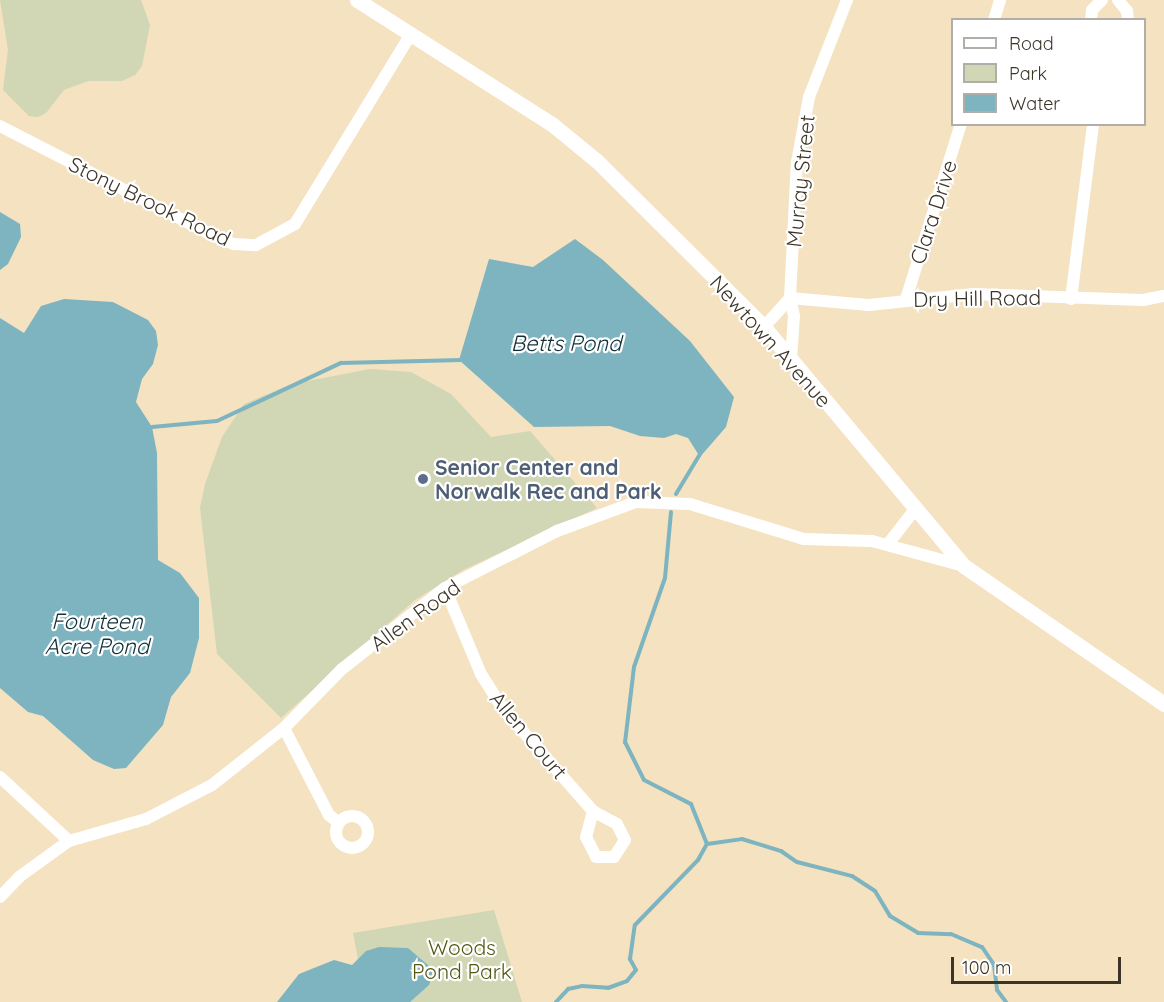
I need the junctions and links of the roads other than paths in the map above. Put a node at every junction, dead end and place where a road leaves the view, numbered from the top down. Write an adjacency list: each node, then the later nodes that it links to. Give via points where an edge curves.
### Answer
1 (357, 0): 9 (main road, Newtown Avenue)
2 (847, 0): 14 (street, Murray Street, via 809,97 797,162)
3 (1000, 0): 6 (street)
4 (1102, 0): 7 (street, via 1092,10)
5 (1118, 0): 8 (street)
6 (995, 18)
7 (1091, 18)
8 (1127, 18)
9 (411, 34): 10 (street, Stony Brook Road, via 295,224 256,245 234,244 210,234); 17 (main road, Newtown Avenue, via 553,125 597,161)
10 (0, 126)
11 (960, 126): 15 (street, Clara Drive)
12 (1093, 126): 16 (street)
13 (1164, 296): 16 (street, Dry Hill Road, via 1143,300)
14 (790, 298): 15 (street, Dry Hill Road, via 868,305); 17 (street); 18 (street, Murray Street, via 794,316)
15 (906, 299): 16 (street, Dry Hill Road, via 973,294)
16 (1071, 299)
17 (764, 327): 18 (main road, Newtown Avenue)
18 (791, 359): 19 (main road, Newtown Avenue)
19 (916, 508): 20 (street); 21 (main road, Newtown Avenue)
20 (888, 544): 21 (street, Allen Road); 22 (street, Allen Road, via 804,539 690,504 636,502 557,531)
21 (964, 566): 23 (main road, Newtown Avenue)
22 (445, 588): 24 (street, Allen Road, via 342,669); 26 (street, Allen Court, via 481,674 503,709)
23 (1164, 704)
24 (284, 728): 27 (street, via 329,815); 28 (street, Allen Road, via 212,785 146,819)
25 (0, 777): 28 (street)
26 (593, 811)
27 (339, 823)
28 (69, 841): 29 (street, Allen Road, via 19,877)
29 (0, 897)

